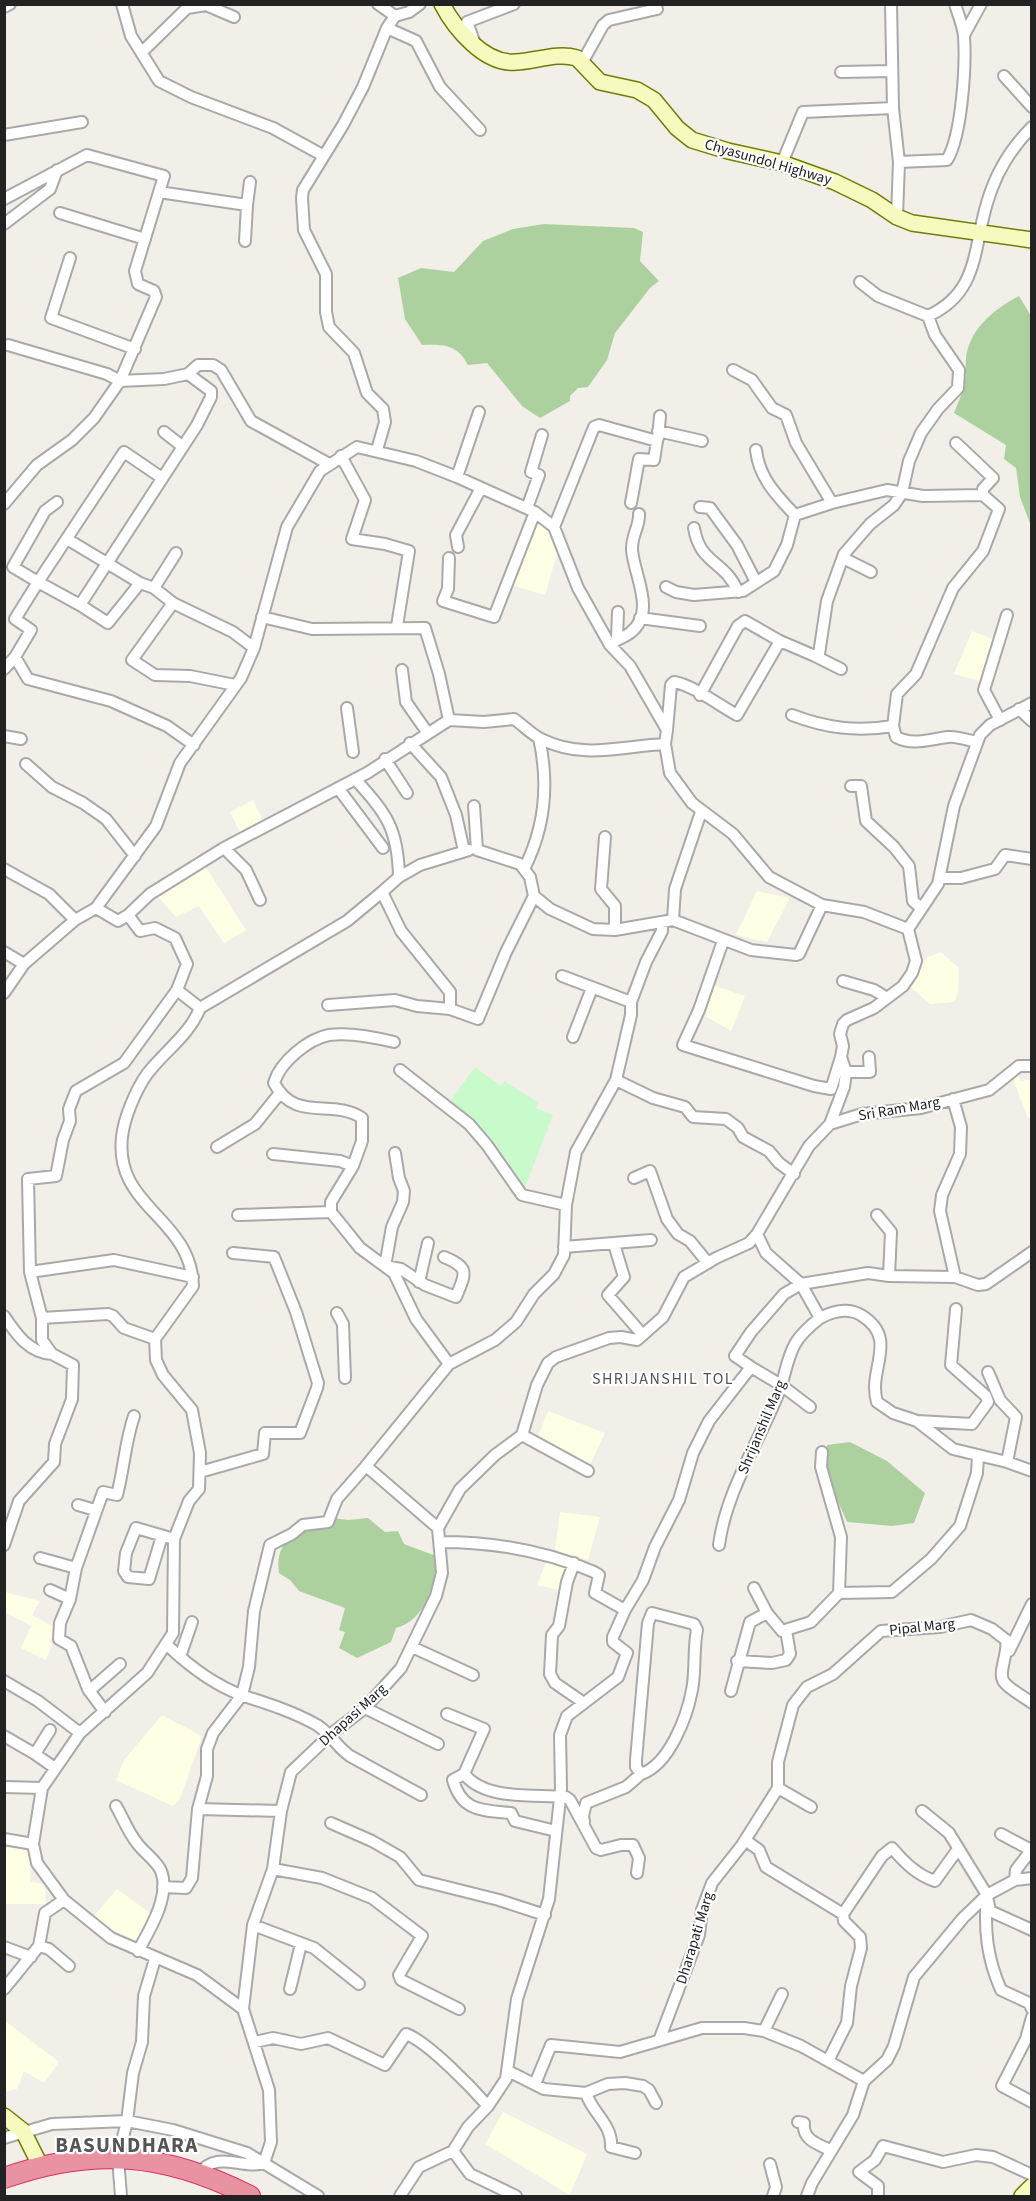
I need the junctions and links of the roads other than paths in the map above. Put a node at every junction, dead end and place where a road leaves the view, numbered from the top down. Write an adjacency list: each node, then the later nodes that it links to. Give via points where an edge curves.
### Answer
1 (10, 4): 10 (street)
2 (122, 4): 17 (street, via 131,36)
3 (378, 4): 12 (street)
4 (420, 4): 12 (street)
5 (442, 4): 16 (street)
6 (514, 4): 16 (street, via 467,22)
7 (891, 4): 19 (street)
8 (956, 4): 15 (street)
9 (981, 4): 15 (street)
10 (4, 7)
11 (657, 9): 18 (street, via 609,20)
12 (395, 16): 14 (street)
13 (234, 17): 17 (street, via 206,5 187,8)
14 (387, 28): 26 (street, via 416,41 440,87); 28 (street, via 363,87)
15 (964, 35): 29 (street, via 960,124 952,152 947,160)
16 (475, 44): 18 (street, via 507,62 571,56)
17 (142, 52): 28 (street, via 154,75 167,87 273,128)
18 (583, 61): 30 (street, Chyasundol Highway, via 600,82 637,90 654,100 692,140)
19 (892, 71): 20 (street); 23 (street)
20 (841, 72)
21 (1004, 76): 22 (street)
22 (1032, 107)
23 (893, 108): 29 (street); 30 (street, via 803,112)
24 (82, 122): 27 (street)
25 (1032, 128): 39 (street, via 998,172)
26 (480, 130)
27 (4, 135)
28 (324, 156): 59 (street, via 303,190 304,230 326,274 329,327 354,353 367,393 383,409 385,423)
29 (898, 162): 37 (street)
30 (782, 163): 37 (street, Chyasundol Highway, via 854,190)
31 (57, 170): 33 (street, via 90,155 164,176); 34 (street); 38 (street, via 50,189)
32 (250, 182): 35 (street)
33 (159, 192): 35 (street); 40 (street)
34 (4, 199)
35 (246, 205): 42 (street)
36 (60, 213): 40 (street)
37 (897, 217): 39 (street, Chyasundol Highway, via 912,223)
38 (4, 224)
39 (980, 233): 41 (street, Chyasundol Highway); 45 (street, via 974,263 959,294)
40 (145, 239): 47 (street, via 136,279 138,284 154,291 156,297)
41 (1032, 240)
42 (245, 241)
43 (70, 258): 47 (street, via 51,318)
44 (860, 282): 45 (street, via 878,296)
45 (928, 316): 66 (street, via 935,335 959,370 960,383 921,433)
46 (8, 345): 50 (street)
47 (135, 349): 50 (street)
48 (733, 370): 70 (street, via 752,380 772,408 786,415 796,443)
49 (188, 374): 50 (street); 58 (street, via 212,394); 62 (street, via 198,365 213,365 221,370 251,421)
50 (120, 381): 71 (street, via 94,418 38,465)
51 (479, 412): 64 (street)
52 (660, 416): 55 (street)
53 (164, 432): 58 (street)
54 (542, 435): 73 (street, via 531,472 539,475)
55 (658, 436): 56 (street); 69 (street, via 654,460 639,459); 76 (street, via 594,426)
56 (702, 441)
57 (956, 443): 67 (street, via 993,478 983,489)
58 (182, 446): 63 (street)
59 (377, 450): 61 (street, via 357,447); 64 (street)
60 (756, 450): 75 (street, via 773,492)
61 (341, 456): 62 (street); 97 (street, via 366,500 352,539 409,551)
62 (329, 464): 95 (street, via 320,471 287,527)
63 (162, 477): 78 (street, via 124,452); 83 (street)
64 (457, 477): 65 (street)
65 (481, 488): 73 (street); 79 (street, via 456,536)
66 (902, 493): 67 (street); 70 (street, via 887,490); 82 (street)
67 (983, 495): 116 (street, via 999,509 998,516 983,551 953,588 916,674 897,694)
68 (57, 502): 85 (street, via 45,512 13,567)
69 (631, 503)
70 (832, 503): 75 (street)
71 (4, 504)
72 (699, 507): 86 (street, via 710,508 737,545)
73 (531, 510): 76 (street); 81 (street, via 495,617 442,602 448,589)
74 (639, 514): 96 (street, via 632,543 633,567 642,586)
75 (795, 515): 86 (street, via 787,545 774,571)
76 (554, 527): 100 (street, via 578,588)
77 (694, 528): 90 (street, via 696,544 704,556 729,575)
78 (67, 539): 83 (street); 85 (street)
79 (458, 547)
80 (176, 553): 89 (street)
81 (449, 558)
82 (843, 558): 84 (street); 102 (street, via 827,601 821,650)
83 (108, 563): 87 (street); 92 (street)
84 (871, 572)
85 (38, 582): 92 (street); 103 (street, via 15,619 31,630)
86 (756, 582): 90 (street)
87 (140, 583): 89 (street); 92 (street, via 108,623)
88 (666, 587): 90 (street, via 694,595)
89 (154, 588): 91 (street)
90 (738, 592)
91 (173, 603): 101 (street, via 233,632); 107 (street, via 132,660 155,675 190,676)
92 (80, 605)
93 (618, 612): 100 (street)
94 (1007, 615): 114 (street, via 984,690)
95 (262, 617): 97 (street, via 312,629); 101 (street)
96 (639, 618): 98 (street); 100 (street, via 629,634)
97 (397, 626): 113 (street, via 425,628)
98 (700, 626)
99 (780, 640): 102 (street); 108 (street, via 745,621 738,626); 108 (street, via 737,715)
100 (614, 642): 117 (street)
101 (254, 648): 107 (street)
102 (815, 656): 105 (street)
103 (15, 657): 104 (street); 125 (street, via 28,679 104,698 167,726)
104 (4, 669)
105 (841, 669)
106 (402, 670): 118 (street, via 406,702)
107 (235, 685): 125 (street)
108 (700, 695): 117 (street, via 678,682 671,685)
109 (1032, 703): 111 (street)
110 (347, 708): 126 (street)
111 (1019, 709): 114 (street); 115 (street)
112 (792, 715): 116 (street, via 824,723 829,728)
113 (449, 720): 118 (street); 120 (street, via 514,719)
114 (1000, 720): 122 (street, via 990,725)
115 (1032, 721)
116 (893, 726): 122 (street, via 896,737 907,742 949,737)
117 (667, 730): 124 (street)
118 (427, 732): 123 (street)
119 (4, 736): 121 (street)
120 (539, 738): 124 (street, via 598,753); 143 (street, via 544,761 542,823)
121 (21, 739)
122 (976, 742): 145 (street, via 951,819)
123 (410, 743): 127 (street); 139 (street, via 441,777 456,815)
124 (665, 744): 134 (street, via 670,773)
125 (194, 745): 140 (street, via 176,770 156,826)
126 (353, 752)
127 (385, 759): 129 (street); 132 (street)
128 (26, 764): 140 (street, via 52,787 106,819)
129 (355, 779): 131 (street); 144 (street, via 392,827)
130 (850, 786): 151 (street, via 861,786 866,821 909,866 913,901)
131 (338, 788): 136 (street); 137 (street)
132 (407, 793)
133 (474, 806): 138 (street)
134 (701, 812): 149 (street, via 733,834 769,877); 154 (street)
135 (605, 837): 156 (street, via 602,889 615,906)
136 (224, 848): 148 (street, via 246,870); 152 (street, via 150,894)
137 (382, 848)
138 (477, 850): 139 (street); 143 (street, via 520,864)
139 (464, 851): 144 (street, via 420,865)
140 (135, 855): 150 (street)
141 (1032, 859): 145 (street, via 1005,855 995,869 961,878)
142 (4, 869): 153 (street, via 49,894)
143 (524, 869): 147 (street)
144 (399, 877): 146 (street)
145 (940, 878): 151 (street, via 935,892)
146 (382, 892): 168 (street, via 347,921); 169 (street, via 401,930 450,992)
147 (534, 896): 156 (street, via 550,909 593,929); 169 (street, via 478,1019)
148 (260, 900)
149 (822, 905): 155 (street, via 864,912); 157 (street, via 796,956 751,950)
150 (96, 908): 152 (street, via 118,921); 153 (street)
151 (921, 908): 155 (street)
152 (128, 915): 163 (street, via 140,931 155,928 175,938 187,964)
153 (75, 920): 159 (street)
154 (668, 922): 156 (street); 157 (street); 166 (street, via 646,962)
155 (908, 929): 165 (street, via 916,961 903,986)
156 (615, 930)
157 (723, 941): 172 (street, via 683,1045 831,1089)
158 (4, 952): 159 (street)
159 (24, 964): 164 (street)
160 (562, 976): 162 (street)
161 (843, 981): 165 (street)
162 (592, 988): 166 (street); 170 (street)
163 (177, 990): 168 (street); 201 (street, via 124,1063 76,1091 56,1176 28,1179)
164 (4, 993)
165 (887, 998): 172 (street, via 843,1024)
166 (632, 1002): 177 (street)
167 (328, 1005): 169 (street, via 394,1000)
168 (200, 1008): 203 (street, via 195,1020 137,1089 124,1129 121,1164 139,1197 186,1251)
169 (450, 1009)
170 (573, 1037)
171 (394, 1042): 178 (street, via 328,1035 306,1046 277,1072 274,1083)
172 (840, 1057): 176 (street)
173 (869, 1057): 176 (street, via 870,1072)
174 (1032, 1066): 179 (street, Sri Ram Marg, via 1019,1066 989,1090)
175 (400, 1070): 187 (street, via 469,1124 522,1195)
176 (846, 1072): 180 (street)
177 (616, 1080): 185 (street, via 652,1098 685,1107 693,1117 726,1119 743,1137 769,1151); 187 (street, via 576,1152)
178 (280, 1093): 181 (street, via 255,1124); 184 (street, via 289,1102 354,1113 362,1118 363,1140)
179 (953, 1099): 180 (street, Sri Ram Marg, via 921,1108 862,1114); 204 (street, via 961,1127 960,1154 942,1195 940,1211)
180 (830, 1124): 185 (street, via 809,1146)
181 (218, 1148)
182 (395, 1153): 200 (street, via 404,1191)
183 (273, 1154): 184 (street, via 340,1161)
184 (353, 1166): 188 (street, via 331,1202)
185 (794, 1173): 191 (street)
186 (634, 1178): 199 (street, via 650,1171 668,1219)
187 (566, 1205): 195 (street)
188 (331, 1212): 189 (street); 200 (street, via 360,1248)
189 (238, 1215)
190 (877, 1215): 202 (street, via 891,1232)
191 (757, 1234): 199 (street, via 749,1243); 206 (street, via 766,1254)
192 (651, 1240): 194 (street)
193 (429, 1243): 205 (street)
194 (614, 1244): 195 (street); 212 (street, via 624,1277 608,1295)
195 (564, 1246): 215 (street, via 564,1255 554,1274 534,1294 516,1322 495,1340)
196 (1032, 1252): 204 (street, via 986,1284)
197 (233, 1253): 230 (street, via 274,1257 318,1383 300,1433 265,1433 264,1453)
198 (444, 1257): 205 (street, via 458,1263 465,1274 456,1297)
199 (708, 1263): 212 (street, via 684,1277 663,1317)
200 (385, 1266): 205 (street, via 401,1269); 215 (street, via 399,1281 416,1319)
201 (30, 1272): 203 (street, via 114,1260); 210 (street)
202 (889, 1276): 204 (street); 206 (street, via 868,1274)
203 (193, 1277): 213 (street, via 193,1286)
204 (955, 1277)
205 (419, 1282)
206 (801, 1284): 211 (street); 216 (street, via 784,1294 735,1356)
207 (956, 1309): 222 (street, via 951,1365 988,1402 972,1424)
208 (337, 1313): 218 (street, via 343,1324)
209 (4, 1316): 214 (street, via 16,1335 30,1347)
210 (42, 1318): 213 (street, via 108,1314 124,1328); 214 (street, via 42,1340)
211 (820, 1318): 219 (street, Shrijanshil Marg, via 796,1341); 222 (street, via 836,1310 856,1312 870,1321 882,1350 874,1385 877,1402)
212 (642, 1334): 223 (street, via 636,1340 609,1338 548,1363)
213 (155, 1339): 230 (street, via 156,1360 163,1375 192,1410)
214 (52, 1354): 235 (street, via 73,1365 72,1399 55,1444 54,1462 19,1501)
215 (449, 1364): 227 (street)
216 (751, 1367): 219 (street); 247 (street, via 709,1421 693,1453 679,1500)
217 (988, 1372): 226 (street, via 1000,1400 1016,1417)
218 (345, 1378)
219 (781, 1385): 220 (street); 238 (street, Shrijanshil Marg, via 741,1476)
220 (810, 1407)
221 (134, 1416): 232 (street, via 117,1495 104,1492)
222 (917, 1421): 225 (street, via 953,1449)
223 (522, 1435): 228 (street); 233 (street, via 460,1489)
224 (822, 1452): 244 (street, via 821,1467 840,1537)
225 (978, 1456): 226 (street); 244 (street, via 977,1473 960,1526 931,1559 892,1592)
226 (1007, 1462): 229 (street)
227 (366, 1466): 233 (street); 263 (street, via 331,1507 328,1522 308,1523 270,1545 254,1611)
228 (588, 1471)
229 (1032, 1471)
230 (200, 1473): 236 (street, via 199,1489 189,1501)
231 (78, 1506): 232 (street)
232 (95, 1510): 241 (street)
233 (438, 1528): 237 (street, Dhapasi Marg)
234 (162, 1536): 234 (street, via 149,1579 128,1577 124,1570 126,1553 136,1528); 236 (street)
235 (5, 1537)
236 (174, 1539): 251 (street, via 174,1624)
237 (440, 1542): 240 (street, via 516,1549); 252 (street, Dhapasi Marg, via 442,1573 436,1596)
238 (719, 1545)
239 (40, 1558): 241 (street)
240 (574, 1563): 247 (street, via 599,1575 595,1593); 264 (street, via 559,1626 552,1635 550,1674 555,1683)
241 (76, 1568): 245 (street)
242 (754, 1588): 248 (street)
243 (50, 1590): 245 (street)
244 (839, 1593): 250 (street, via 811,1622)
245 (70, 1599): 262 (street, via 58,1639 71,1646)
246 (1032, 1604): 253 (street)
247 (625, 1610): 254 (street, via 613,1642)
248 (767, 1613): 250 (street, via 782,1631); 257 (street, via 750,1622)
249 (192, 1622): 256 (street)
250 (786, 1630): 257 (street, via 790,1654 786,1660)
251 (167, 1644): 256 (street); 267 (street, via 147,1673)
252 (412, 1647): 259 (street); 266 (street, Dhapasi Marg, via 389,1683)
253 (1009, 1651): 265 (street, via 1001,1673 1003,1681); 280 (street, Pipal Marg, via 1006,1640 978,1621 881,1631 833,1674 807,1687 793,1705 778,1762)
254 (627, 1653): 255 (street); 264 (street, via 615,1681)
255 (645, 1656): 277 (street, via 636,1760); 277 (street, via 652,1613 694,1624 697,1630 688,1706 665,1758 652,1771)
256 (180, 1657): 263 (street)
257 (737, 1661): 261 (street)
258 (120, 1664): 262 (street)
259 (473, 1675)
260 (4, 1681): 270 (street)
261 (730, 1690)
262 (89, 1691): 267 (street)
263 (242, 1695): 271 (street, via 273,1704); 285 (street, via 213,1733)
264 (584, 1703): 282 (street, via 567,1716 560,1736)
265 (1032, 1703)
266 (365, 1708): 271 (street, Dhapasi Marg); 273 (street)
267 (105, 1712): 270 (street)
268 (447, 1714): 276 (street, via 484,1729)
269 (50, 1730): 274 (street)
270 (80, 1733): 275 (street)
271 (331, 1734): 281 (street, via 350,1756); 286 (street, Dhapasi Marg, via 291,1772)
272 (4, 1736): 274 (street)
273 (438, 1744)
274 (36, 1754): 275 (street)
275 (55, 1768): 279 (street)
276 (464, 1774): 282 (street, via 472,1783 492,1790); 290 (street, via 453,1780 460,1800 472,1807 511,1813 515,1821)
277 (641, 1774): 289 (street, via 626,1787 586,1803)
278 (4, 1786): 279 (street)
279 (42, 1788): 294 (street)
280 (778, 1788): 284 (street); 293 (street)
281 (421, 1795)
282 (560, 1796): 289 (street, via 570,1800); 290 (street)
283 (116, 1806): 301 (street, via 135,1841 161,1871)
284 (811, 1807)
285 (198, 1809): 286 (street); 301 (street, via 188,1887)
286 (281, 1811): 297 (street, Dhapasi Marg)
287 (922, 1811): 295 (street, via 949,1833)
288 (331, 1823): 305 (street, via 400,1857 419,1880)
289 (586, 1828): 298 (street, via 596,1848 601,1850 633,1845 639,1858)
290 (556, 1831): 305 (street)
291 (1001, 1834): 296 (street)
292 (4, 1839): 294 (street)
293 (744, 1843): 304 (street, via 759,1850 766,1867); 324 (street, Dharapati Marg, via 712,1883 702,1910 699,1935)
294 (33, 1844): 303 (street, via 37,1863)
295 (958, 1849): 302 (street); 304 (street, via 935,1881 907,1865 892,1848 882,1856)
296 (1031, 1849): 300 (street, via 1016,1870)
297 (273, 1869): 306 (street, Dhapasi Marg); 320 (street, via 322,1878 372,1898 422,1936 399,1975 401,1980)
298 (637, 1873)
299 (1032, 1878): 300 (street)
300 (1015, 1880): 302 (street)
301 (163, 1887): 311 (street, via 153,1923)
302 (987, 1895): 307 (street, via 990,1911); 321 (street, via 985,1923 991,1967 1001,1990 1029,2003); 328 (street, via 914,1977 894,2046 887,2060)
303 (64, 1900): 309 (street, via 45,1913); 311 (street, via 111,1938)
304 (843, 1914): 326 (street, via 844,1921 860,1937 861,1948 847,2023)
305 (545, 1915): 327 (street, via 517,1999)
306 (253, 1925): 308 (street); 319 (street, Dhapasi Marg)
307 (1032, 1930)
308 (301, 1944): 315 (street, via 314,1948); 317 (street)
309 (39, 1946): 312 (street); 314 (street)
310 (4, 1947): 312 (street)
311 (138, 1951): 313 (street)
312 (31, 1957): 316 (street)
313 (155, 1959): 319 (street, via 197,1975); 335 (street, via 144,1996 142,2042 133,2073)
314 (69, 1966)
315 (359, 1984)
316 (4, 1989)
317 (290, 1989)
318 (782, 1994): 323 (street)
319 (243, 2008): 325 (street, Dhapasi Marg)
320 (459, 2008)
321 (1032, 2009)
322 (1032, 2017): 331 (street, via 1026,2039 1002,2086)
323 (764, 2031): 324 (street, via 715,2026); 326 (street)
324 (660, 2038): 329 (street, via 620,2052 551,2045)
325 (255, 2042): 333 (street, via 273,2038 301,2044 328,2038 385,2065 406,2034 425,2045); 343 (street, Dhapasi Marg, via 269,2090 271,2142)
326 (828, 2061): 328 (street)
327 (507, 2071): 329 (street); 333 (street, via 503,2085)
328 (864, 2081): 339 (street, via 853,2115)
329 (535, 2084): 330 (street, via 544,2090)
330 (586, 2093): 332 (street, via 608,2084 625,2083 649,2090); 341 (street, via 611,2133 611,2147)
331 (1032, 2102)
332 (656, 2103)
333 (488, 2106): 340 (street)
334 (4, 2116): 337 (street)
335 (127, 2121): 337 (street, via 52,2124); 342 (street); 343 (street, via 173,2130 247,2153)
336 (798, 2122): 339 (street, via 804,2123 803,2130 809,2139)
337 (23, 2130): 338 (street); 345 (street)
338 (4, 2138)
339 (830, 2150): 356 (street)
340 (453, 2151): 353 (street, via 419,2167); 354 (street, via 470,2174)
341 (635, 2152)
342 (118, 2158): 345 (highway); 346 (highway, via 146,2159); 350 (street)
343 (264, 2163): 346 (street, via 215,2162 206,2164); 352 (street)
344 (770, 2164): 355 (street, via 776,2187)
345 (41, 2167): 348 (highway)
346 (199, 2174): 351 (highway)
347 (1032, 2175): 357 (street, via 993,2157 976,2155 943,2162 883,2146 875,2160 859,2172 878,2186)
348 (4, 2178)
349 (1032, 2186): 358 (street)
350 (121, 2196)
351 (250, 2196)
352 (318, 2196)
353 (400, 2196)
354 (516, 2196)
355 (773, 2196)
356 (807, 2196)
357 (878, 2196)
358 (1022, 2196)

